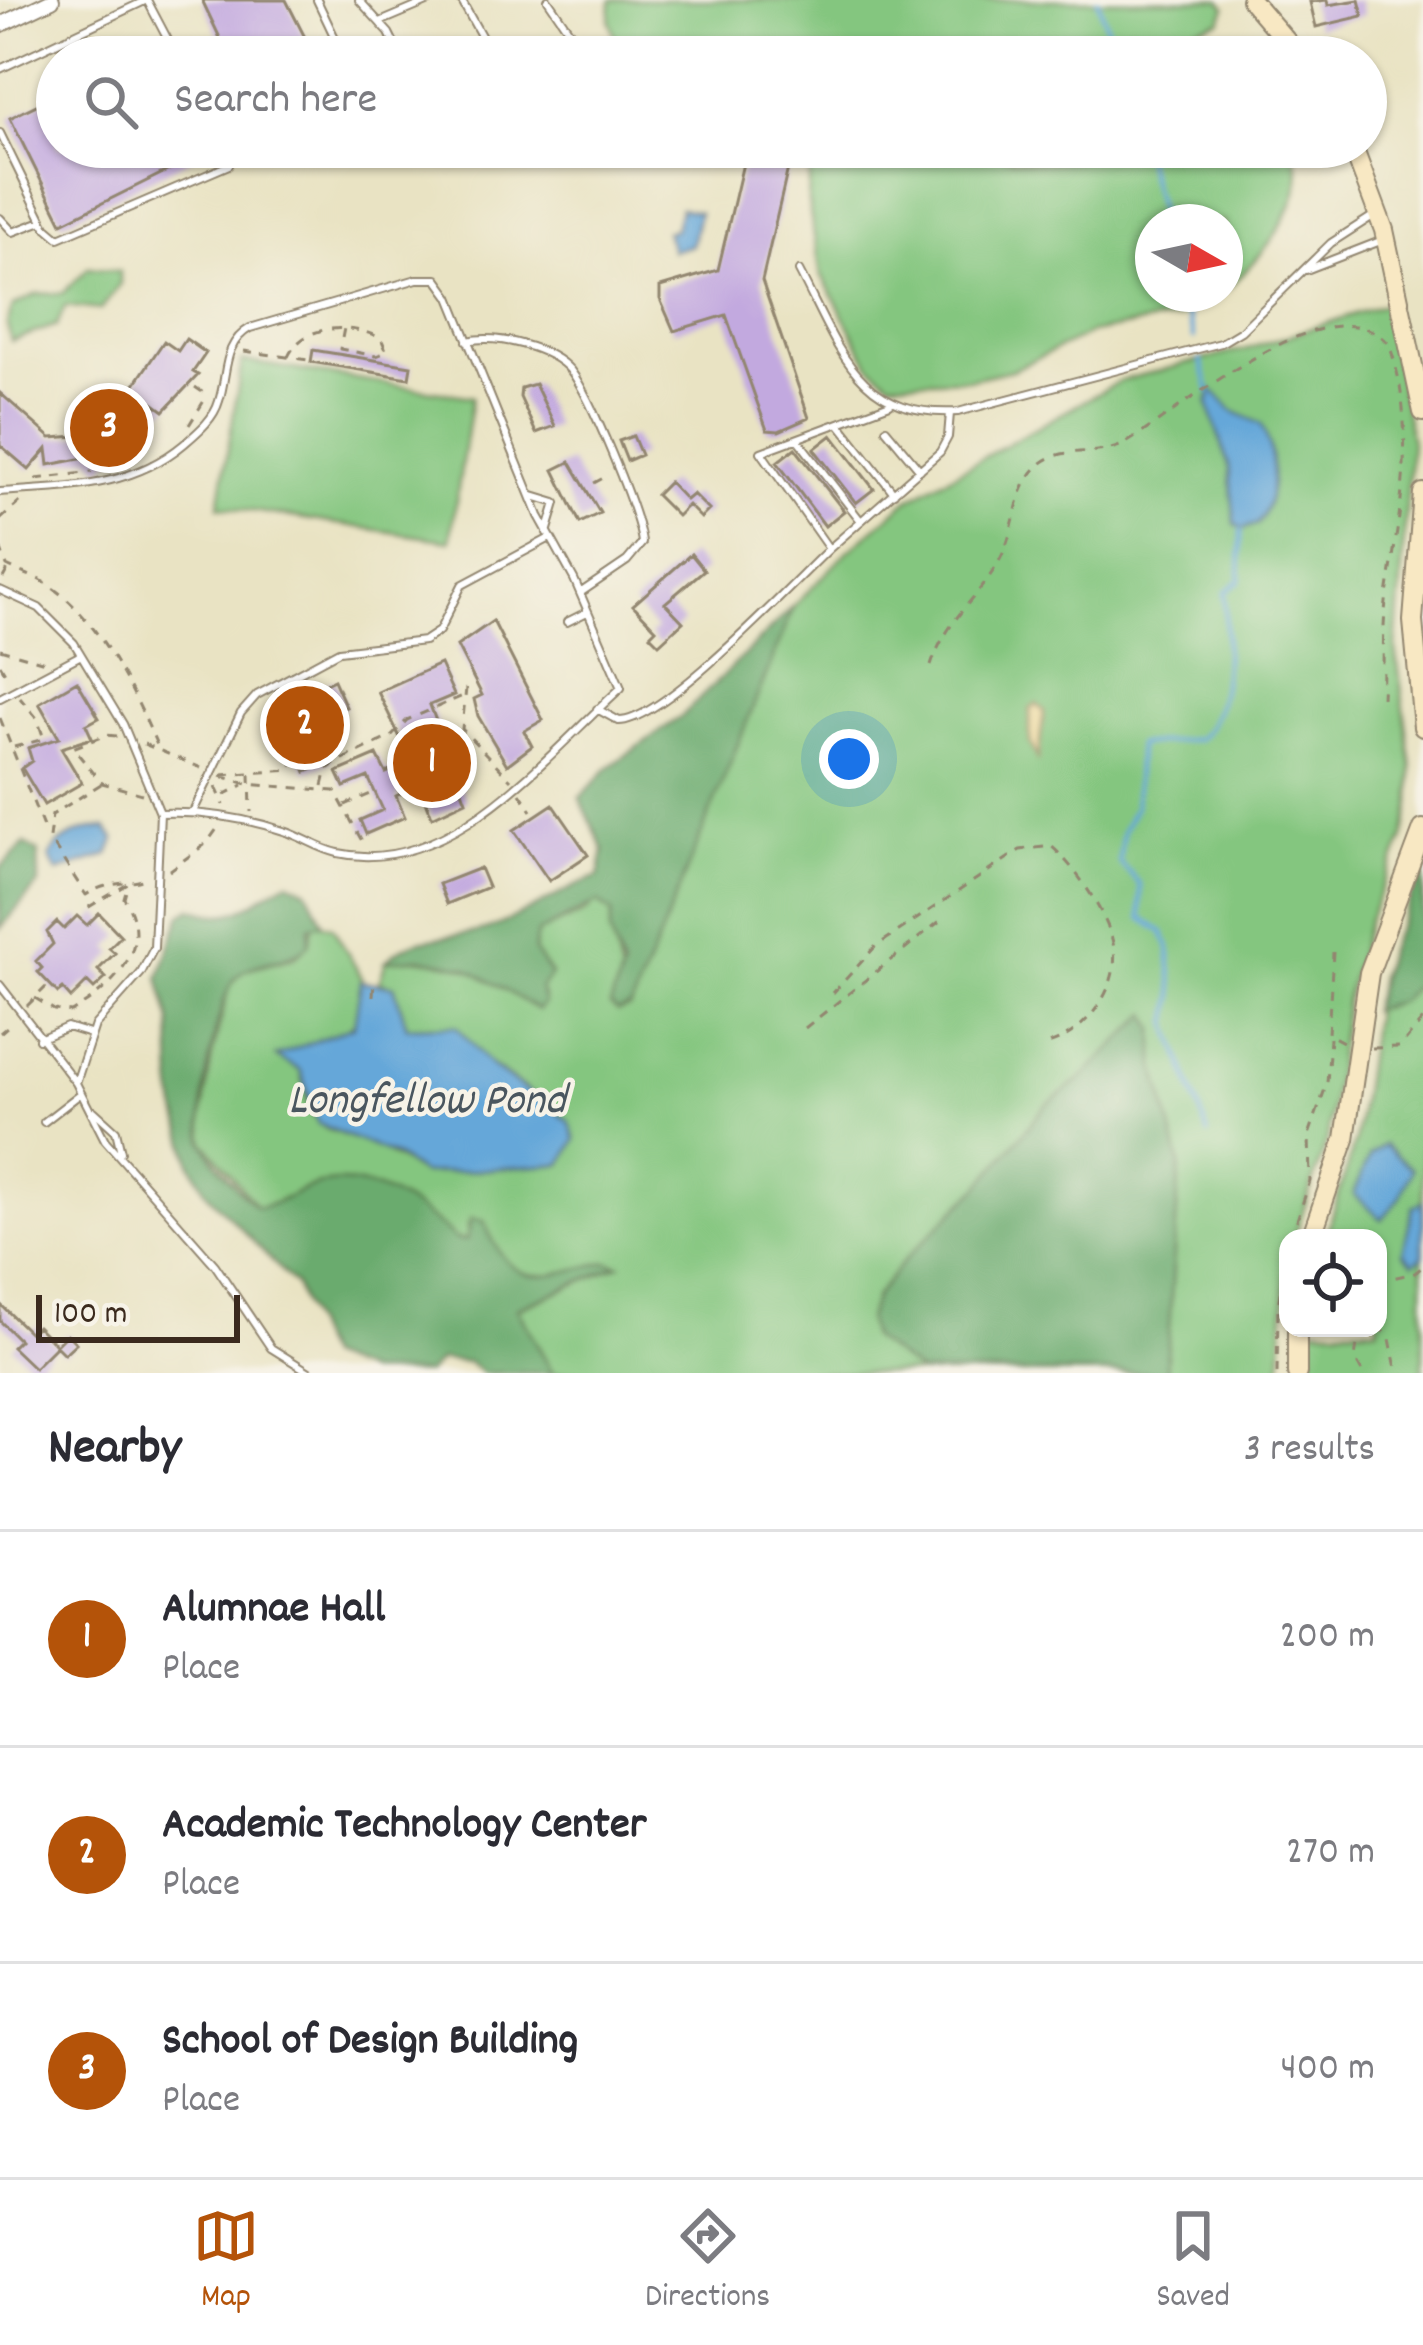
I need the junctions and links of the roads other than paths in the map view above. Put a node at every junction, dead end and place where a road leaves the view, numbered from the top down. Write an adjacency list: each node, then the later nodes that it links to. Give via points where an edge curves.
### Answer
1 (52, 0): 9 (street)
2 (147, 0): 12 (lane); 13 (lane)
3 (317, 0): 14 (lane)
4 (359, 0): 10 (lane)
5 (432, 0): 10 (lane)
6 (461, 0): 16 (lane)
7 (548, 0): 17 (lane)
8 (1251, 0): 18 (main road)
9 (31, 5): 11 (street)
10 (380, 23): 15 (lane)
11 (0, 25)
12 (70, 36)
13 (166, 36)
14 (334, 36)
15 (388, 36)
16 (481, 36)
17 (573, 36)
18 (1282, 36)
19 (36, 52): 20 (lane)
20 (0, 69)
21 (0, 133): 26 (lane)
22 (220, 168): 26 (lane, via 70,236 58,238)
23 (1361, 168): 24 (main road)
24 (1379, 212): 27 (main road); 29 (lane)
25 (0, 218): 26 (lane, via 13,232)
26 (42, 220)
27 (1386, 239): 29 (lane); 32 (main road)
28 (799, 272): 31 (lane, via 857,376)
29 (1298, 276): 33 (lane, via 1221,343)
30 (467, 340): 38 (lane, via 443,286 428,277 250,328 230,349 219,404 150,470 101,484); 41 (lane); 46 (lane, via 503,340 570,370 616,471 642,543)
31 (892, 403): 33 (lane); 34 (lane)
32 (1423, 412)
33 (950, 413): 37 (lane, via 946,443)
34 (841, 426): 36 (lane); 39 (lane)
35 (886, 429): 37 (lane)
36 (798, 440): 42 (lane); 44 (lane, via 760,452)
37 (920, 470): 39 (lane)
38 (0, 492)
39 (894, 493): 42 (lane)
40 (1423, 494): 53 (main road, via 1413,605)
41 (531, 496): 43 (lane); 43 (lane, via 556,503)
42 (861, 521): 44 (lane)
43 (549, 536): 46 (lane); 54 (lane, via 462,585 434,636 339,651 257,695)
44 (829, 549): 52 (lane, via 647,713 619,721)
45 (0, 590): 49 (lane, via 38,608)
46 (580, 593): 47 (lane)
47 (587, 612): 48 (lane); 52 (lane, via 621,688)
48 (567, 622)
49 (81, 655): 51 (lane); 55 (lane, via 131,739)
50 (0, 685): 51 (lane)
51 (3, 697)
52 (597, 709): 54 (lane, via 518,789 449,831 382,856 331,852 248,821)
53 (1423, 727)
54 (193, 812): 55 (lane)
55 (160, 813): 58 (lane, via 159,922 150,957)
56 (1423, 830): 65 (main road, via 1372,959 1345,1139)
57 (0, 986): 59 (lane)
58 (90, 1034): 59 (lane, via 67,1028); 60 (lane)
59 (39, 1039): 60 (lane)
60 (76, 1083): 61 (lane)
61 (80, 1094): 62 (lane); 63 (lane)
62 (91, 1109): 64 (lane, via 98,1130); 64 (lane, via 116,1131)
63 (44, 1122)
64 (122, 1153): 67 (lane, via 271,1348)
65 (1314, 1229)
66 (1297, 1337): 68 (main road)
67 (311, 1373)
68 (1297, 1373)

